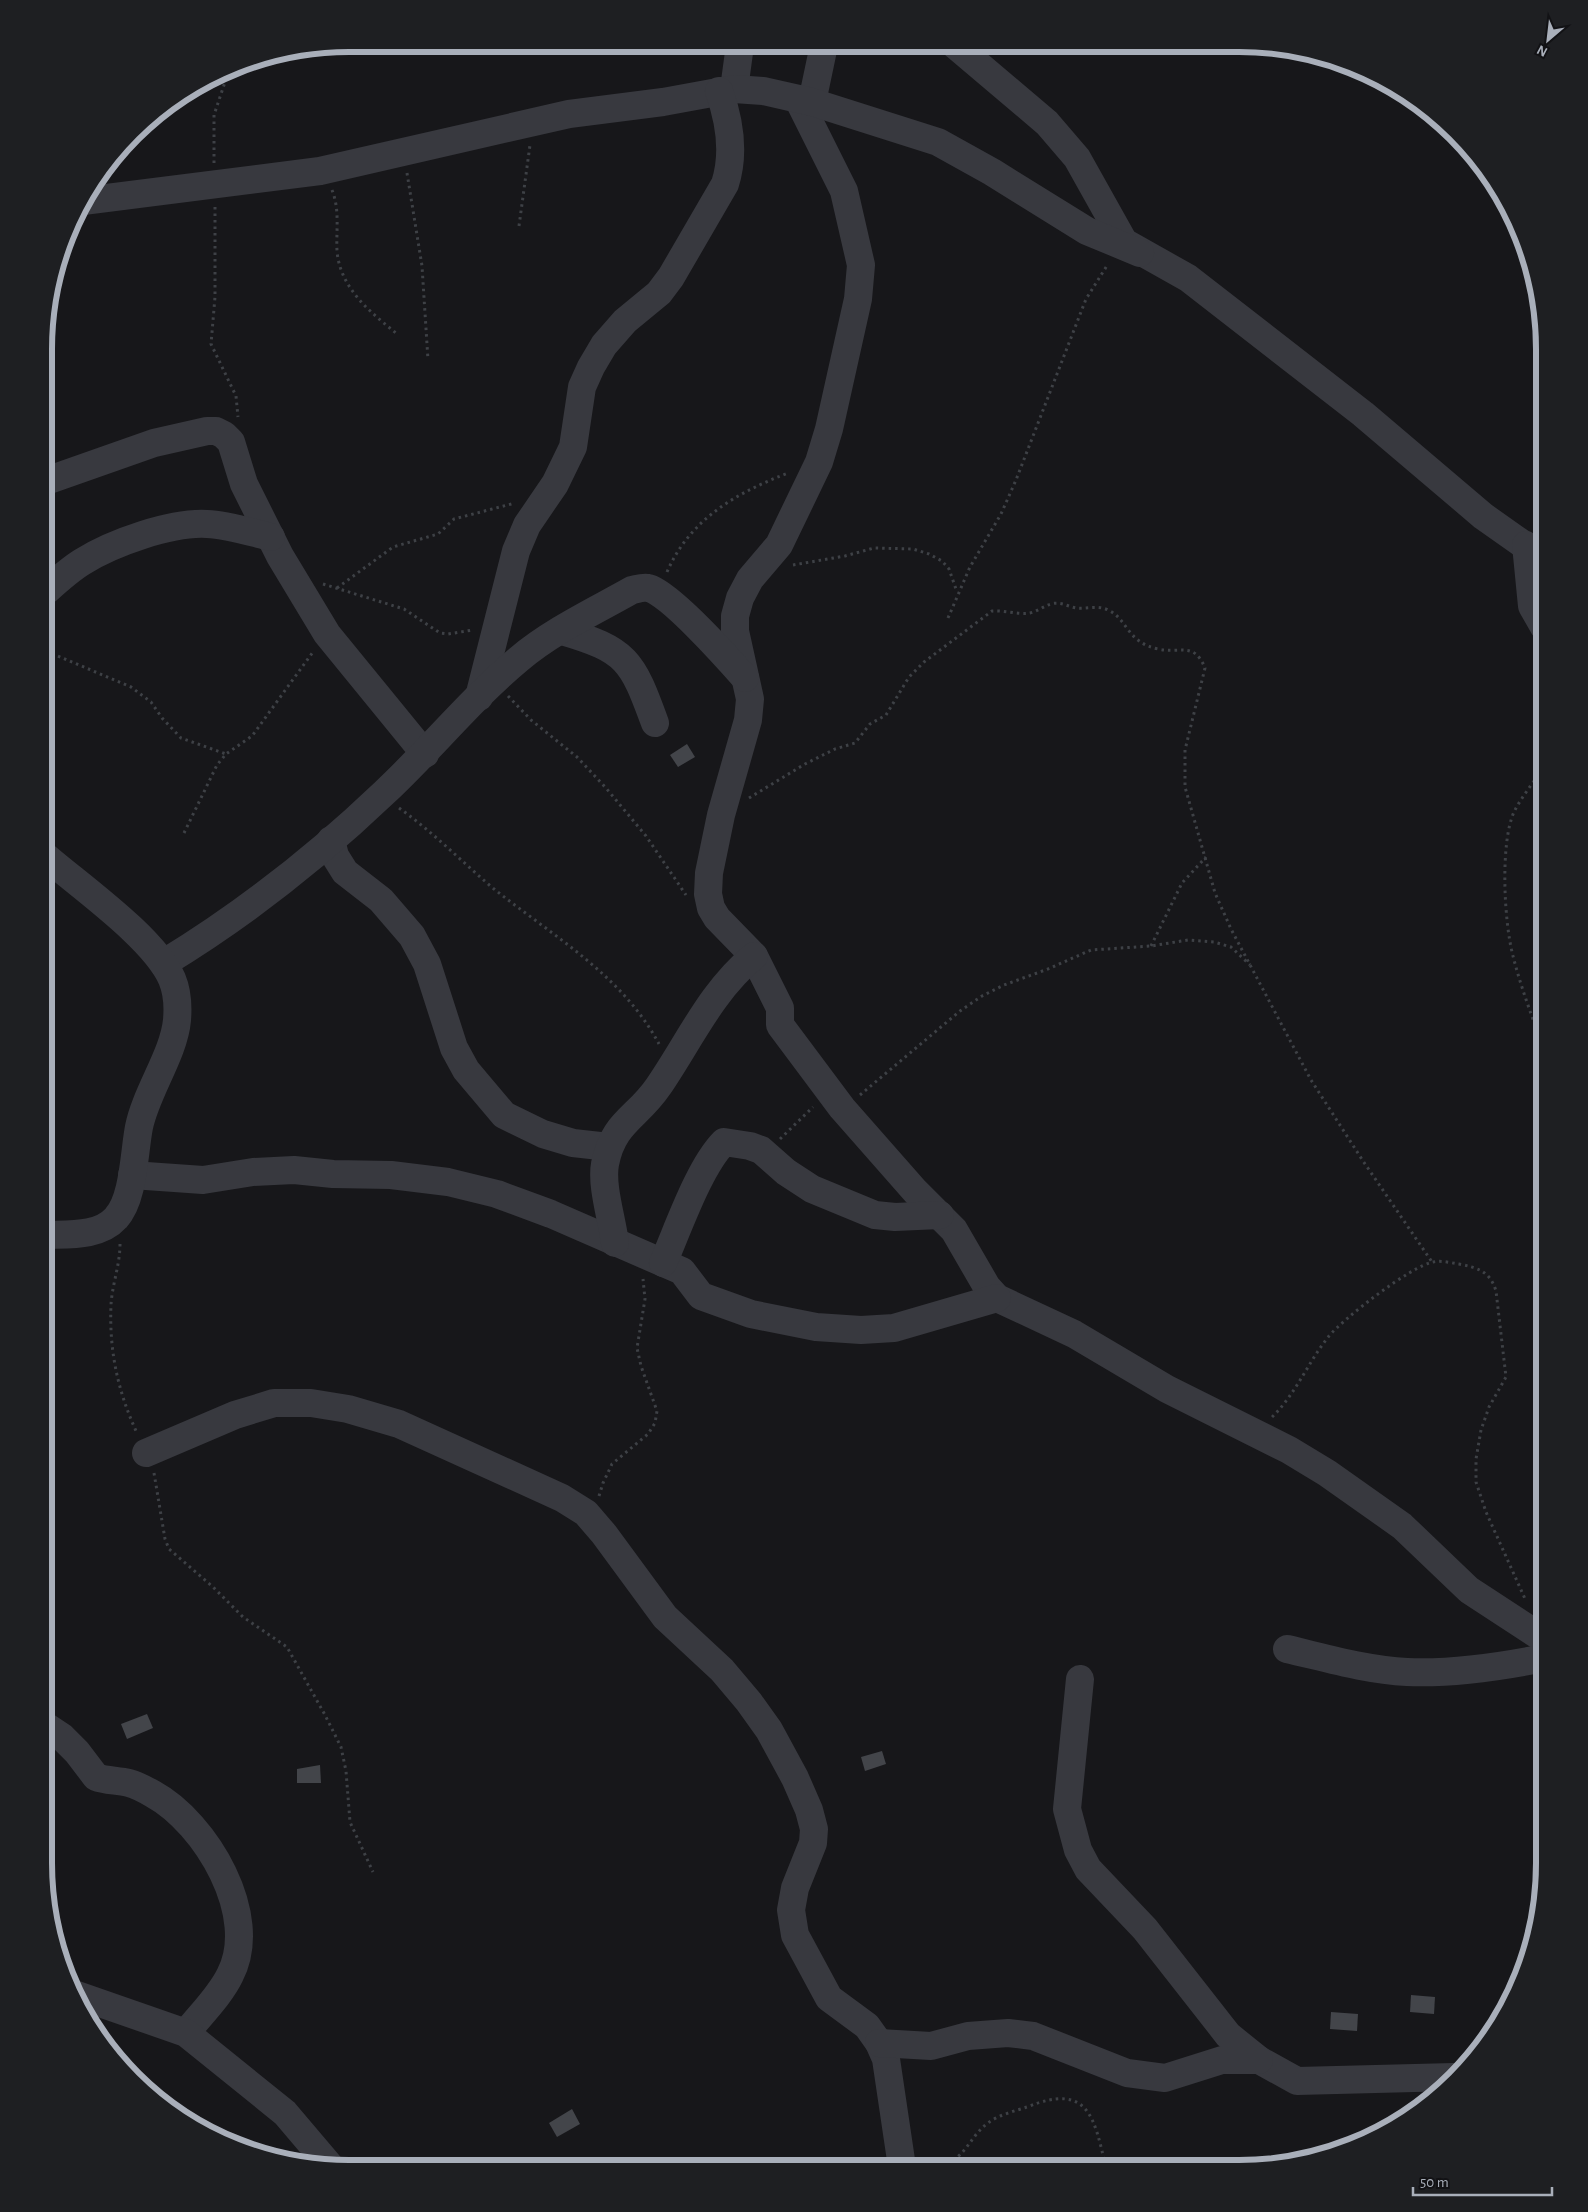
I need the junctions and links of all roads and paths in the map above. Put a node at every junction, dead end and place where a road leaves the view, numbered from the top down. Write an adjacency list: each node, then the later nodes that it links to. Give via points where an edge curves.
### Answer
1 (738, 52): 5 (street)
2 (822, 52): 6 (street)
3 (962, 52): 13 (street, via 1047,123 1077,158)
4 (226, 80): 10 (path, via 214,115)
5 (727, 90): 6 (street, via 763,91); 7 (street); 19 (street, via 731,147 725,184 659,293 625,321 604,345 582,387 573,447 555,484)
6 (805, 101): 13 (street, via 938,142 1087,231); 17 (street, via 844,191 861,265 858,299)
7 (531, 122): 8 (street); 12 (path)
8 (406, 152): 9 (street); 15 (path, via 422,266)
9 (320, 171): 10 (street); 14 (path, via 336,200 337,251 346,280 365,307)
10 (214, 185): 11 (street); 16 (path, via 215,297 211,344 236,396 238,423)
11 (92, 201)
12 (519, 226)
13 (1131, 249): 21 (street, via 1188,278 1363,414 1476,510); 26 (path, via 1094,284 1016,480)
14 (396, 333)
15 (428, 360)
16 (231, 442): 18 (street, via 216,431 192,434 154,443); 20 (street, via 244,484)
17 (819, 462): 22 (street, via 779,545); 27 (path, via 723,503 683,546 667,570)
18 (53, 479)
19 (541, 502): 25 (path, via 522,502 454,519 438,534 393,547); 31 (street, via 527,524 516,552)
20 (271, 537): 23 (street); 24 (street, via 205,524 184,525 111,547 82,562)
21 (1535, 552): 28 (street, via 1532,606)
22 (758, 570): 26 (path, via 839,558 874,548 913,549 942,561); 34 (street, via 750,578 735,616)
23 (290, 572): 25 (path); 32 (street)
24 (53, 585)
25 (337, 588): 31 (path, via 404,609 440,633 482,629)
26 (958, 593): 29 (path)
27 (661, 594): 30 (street, via 648,588 632,590); 34 (street, via 719,648)
28 (1536, 613)
29 (948, 618)
30 (562, 631): 35 (street, via 520,658); 36 (street, via 613,649 624,659 640,684)
31 (495, 633): 35 (street)
32 (327, 634): 37 (path, via 252,736); 38 (street)
33 (53, 654): 37 (path, via 131,687 151,702 181,738)
34 (747, 680): 41 (street, via 750,699 748,720)
35 (486, 690): 38 (street); 46 (path, via 502,689 531,720 582,763 646,836 690,900)
36 (655, 722)
37 (226, 754): 42 (path, via 207,782)
38 (425, 754): 40 (street)
39 (1536, 779): 51 (path, via 1514,812 1505,865 1512,955)
40 (384, 794): 43 (street); 52 (path, via 492,887 601,971 639,1012)
41 (721, 816): 44 (path, via 805,764 835,749 855,744 870,724 886,715 910,677 924,662 992,611 1029,613 1062,603 1079,608 1107,609 1139,642 1158,649 1190,650 1200,656 1205,668 1185,750 1185,787); 46 (street, via 709,873 709,901)
42 (184, 833)
43 (331, 840): 49 (street, via 225,925); 55 (street, via 334,856 345,872 381,900 412,936 427,964 454,1048 466,1070 504,1115 573,1144)
44 (1206, 858): 47 (path, via 1182,882); 50 (path, via 1215,893)
45 (53, 862): 49 (street)
46 (714, 913): 48 (street)
47 (1151, 946): 50 (path, via 1188,940 1214,942 1231,947); 54 (path, via 1092,950 1004,984 960,1011 891,1071)
48 (754, 956): 52 (street, via 719,991); 53 (street, via 780,1008 780,1025)
49 (164, 963): 57 (street, via 173,982 177,1022 139,1126)
50 (1254, 969): 63 (path, via 1311,1080)
51 (1536, 1026)
52 (671, 1066): 55 (street, via 648,1100 617,1130)
53 (824, 1083): 54 (street); 56 (path, via 821,1100)
54 (842, 1108): 58 (street)
55 (609, 1147): 61 (street, via 605,1166)
56 (765, 1153): 58 (street, via 812,1189 875,1214 895,1217); 62 (street, via 750,1146 724,1142 716,1150)
57 (132, 1175): 59 (street); 61 (street, via 203,1180 294,1170 391,1175 448,1182 497,1194)
58 (940, 1215): 64 (street, via 958,1236 987,1287)
59 (118, 1216): 60 (street, via 107,1227); 66 (path, via 120,1252 111,1305 113,1360 119,1390)
60 (53, 1234)
61 (614, 1243): 62 (street)
62 (651, 1259): 64 (street, via 682,1271 701,1296 750,1314 816,1327 894,1328); 67 (path, via 637,1348 658,1411 655,1423 648,1434 612,1464 599,1498)
63 (1432, 1262): 65 (path, via 1385,1290 1341,1324 1328,1337 1278,1410); 68 (path, via 1476,1267 1486,1272 1496,1291 1506,1377 1489,1407 1481,1430 1476,1482 1486,1512)
64 (997, 1298): 65 (street, via 1074,1334 1167,1389)
65 (1254, 1433): 69 (street, via 1289,1450 1402,1526 1469,1590)
66 (146, 1453): 67 (street, via 242,1412 274,1403 311,1403 348,1409 399,1424 562,1498); 74 (path, via 154,1471 165,1539 170,1549 256,1628 287,1647 325,1715 341,1747 350,1822)
67 (586, 1513): 77 (street, via 665,1617 722,1670 769,1730 795,1778 814,1829 791,1910 795,1935 829,1998 860,2019)
68 (1528, 1604)
69 (1536, 1634)
70 (1286, 1649): 71 (street, via 1406,1672 1454,1671)
71 (1536, 1660)
72 (1080, 1679): 78 (street, via 1067,1809 1078,1850 1088,1868 1145,1929 1228,2035)
73 (53, 1731): 76 (street, via 77,1752 96,1777 141,1787 156,1795 186,1821 202,1837 229,1889 238,1912 238,1945 230,1975)
74 (373, 1872)
75 (85, 1998): 76 (street)
76 (186, 2033): 80 (street, via 285,2113)
77 (879, 2043): 78 (street, via 931,2046 968,2036 1008,2033 1033,2036 1127,2073 1157,2078 1222,2060); 81 (street, via 886,2059)
78 (1259, 2060): 79 (street, via 1292,2079 1304,2082)
79 (1444, 2077)
80 (324, 2158)
81 (901, 2160)
82 (953, 2160): 83 (path, via 962,2154 990,2121 1033,2104 1060,2098 1076,2100 1086,2108)
83 (1104, 2160)

